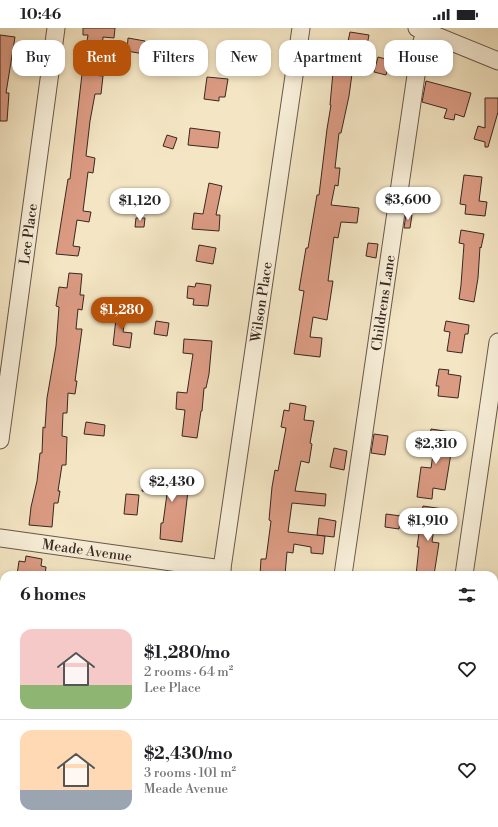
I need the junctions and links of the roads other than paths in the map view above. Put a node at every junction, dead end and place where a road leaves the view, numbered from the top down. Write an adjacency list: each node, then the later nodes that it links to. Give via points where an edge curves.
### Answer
1 (56, 28): 6 (street, Lee Place)
2 (301, 28): 9 (street, Wilson Place)
3 (421, 30): 4 (street); 10 (street, Childrens Lane)
4 (498, 62)
5 (498, 342): 11 (street)
6 (0, 440)
7 (0, 538): 8 (street, Meade Avenue)
8 (214, 571)
9 (221, 571)
10 (344, 571)
11 (465, 571)

